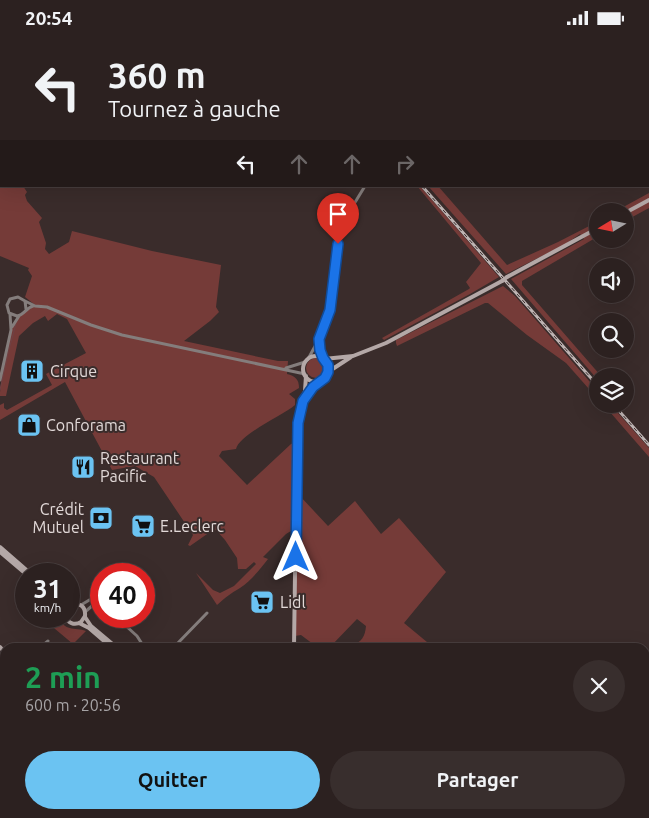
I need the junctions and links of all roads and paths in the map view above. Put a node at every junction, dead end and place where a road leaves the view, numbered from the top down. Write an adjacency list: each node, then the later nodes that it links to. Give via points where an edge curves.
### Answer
1 (364, 187): 11 (street, via 341,231 330,310)
2 (649, 200): 3 (street)
3 (634, 208)
4 (589, 233): 12 (street, bridge, via 398,337)
5 (25, 301): 6 (street); 7 (street); 8 (street, via 18,297 10,299 7,307)
6 (35, 306): 7 (street); 15 (street, via 47,307 122,335)
7 (26, 309): 9 (street)
8 (10, 314): 9 (street); 10 (street)
9 (19, 316): 10 (street)
10 (10, 330): 18 (street)
11 (319, 339): 13 (street); 14 (street)
12 (353, 356): 13 (street); 16 (street)
13 (323, 358): 14 (street, via 314,356); 16 (street)
14 (307, 361): 15 (street); 17 (street)
15 (283, 368): 17 (street)
16 (328, 372): 19 (street)
17 (305, 375): 19 (street, via 312,381); 20 (street)
18 (0, 380)
19 (319, 381): 20 (street)
20 (303, 401): 40 (street, via 297,431)
21 (0, 547): 23 (street)
22 (0, 552): 24 (street)
23 (18, 563)
24 (15, 565)
25 (90, 600): 26 (street)
26 (81, 605): 28 (street)
27 (90, 607): 28 (street)
28 (85, 611): 30 (street)
29 (207, 613): 39 (street)
30 (85, 617): 31 (street); 37 (street)
31 (80, 622)
32 (80, 624): 36 (street)
33 (128, 628): 38 (street)
34 (48, 641): 35 (street)
35 (46, 643)
36 (106, 643)
37 (111, 643)
38 (141, 643)
39 (178, 643)
40 (294, 643)

